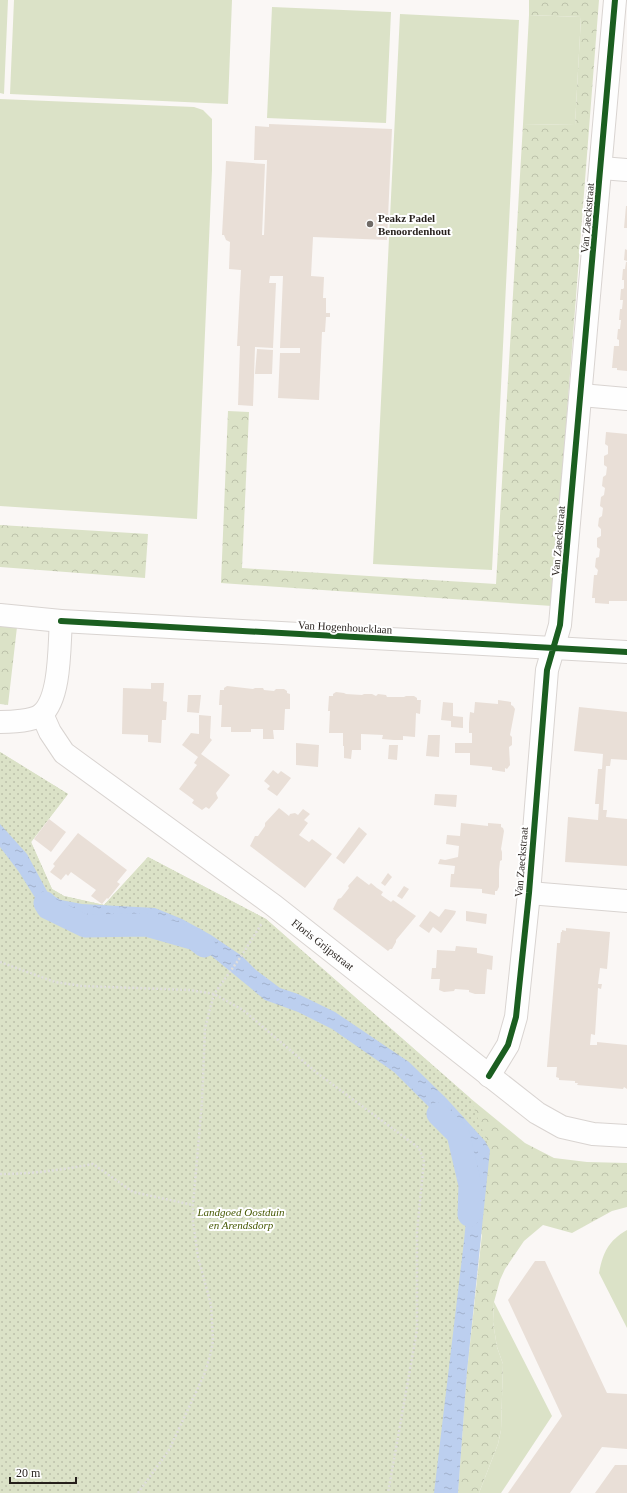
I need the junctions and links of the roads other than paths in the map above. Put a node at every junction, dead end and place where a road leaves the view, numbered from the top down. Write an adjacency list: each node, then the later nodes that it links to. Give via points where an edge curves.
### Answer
1 (615, 0): 2 (street, Van Zaeckstraat)
2 (601, 168): 3 (street); 4 (street, Van Zaeckstraat)
3 (627, 170)
4 (581, 395): 5 (street); 8 (street, Van Zaeckstraat, via 560,625)
5 (627, 399)
6 (0, 615): 7 (street, Van Hogenhoucklaan)
7 (61, 621): 8 (street, Van Hogenhoucklaan); 10 (street, via 56,686 51,702)
8 (553, 648): 9 (street, Van Hogenhoucklaan); 12 (street, Van Zaeckstraat, via 546,670)
9 (627, 652)
10 (42, 714): 11 (street, via 14,722); 14 (street, Floris Grijpstraat, via 64,753 273,905)
11 (0, 722)
12 (529, 893): 13 (street); 14 (street, Van Zaeckstraat, via 516,1017 508,1045)
13 (627, 901)
14 (489, 1076): 15 (street, Floris Grijpstraat, via 537,1113 562,1126 593,1134)
15 (627, 1136)

